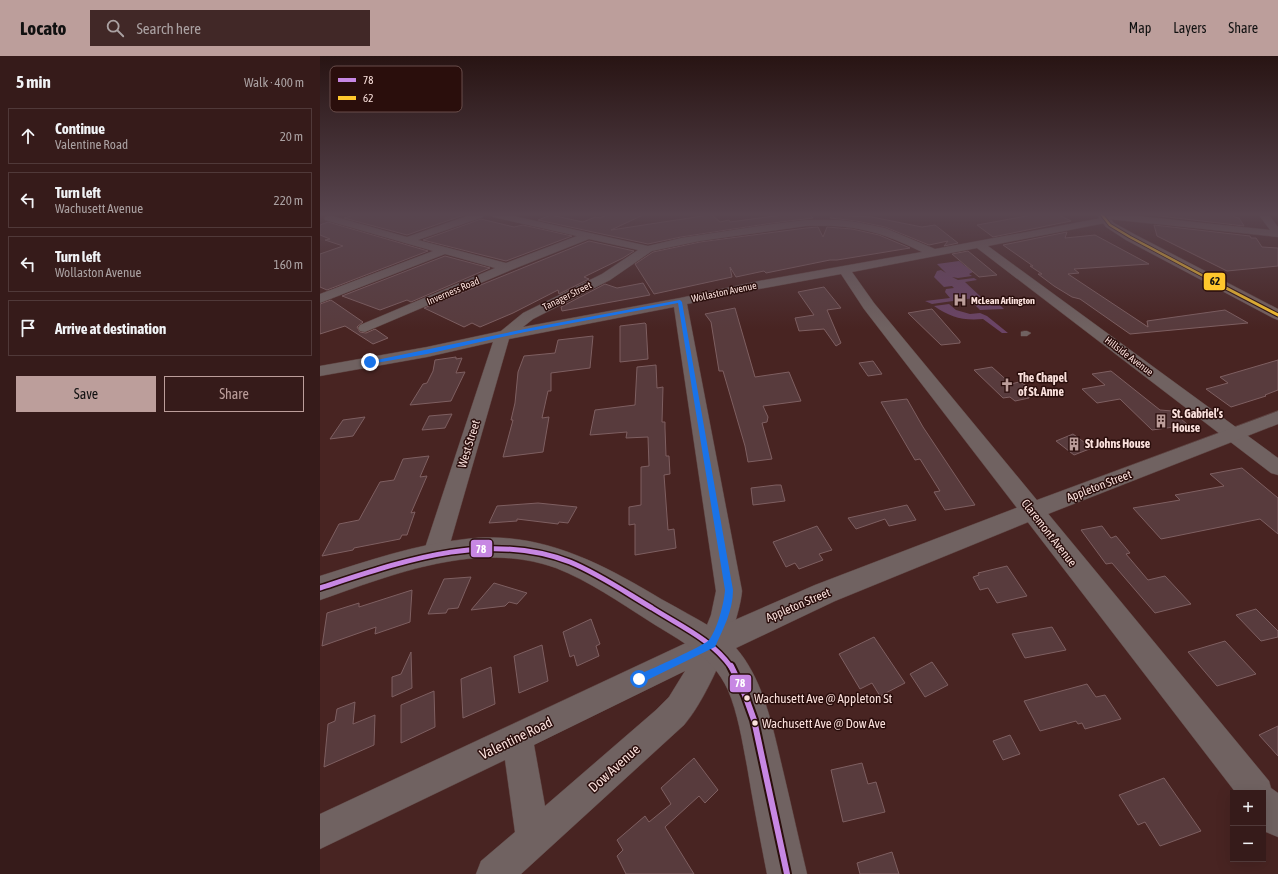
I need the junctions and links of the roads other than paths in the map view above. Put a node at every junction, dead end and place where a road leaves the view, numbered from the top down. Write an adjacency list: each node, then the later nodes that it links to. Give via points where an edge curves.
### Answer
1 (438, 253): 10 (street)
2 (453, 253): 8 (street)
3 (543, 253): 8 (street, Inverness Road)
4 (642, 253): 14 (street, Tanager Street, via 612,274 528,316)
5 (926, 253): 9 (street, Wollaston Avenue)
6 (991, 253): 17 (street, Hillside Avenue)
7 (1161, 253): 12 (main road)
8 (507, 267): 13 (street, Inverness Road)
9 (844, 270): 11 (street, Wollaston Avenue); 19 (street, Claremont Avenue, via 869,306)
10 (320, 298)
11 (680, 302): 14 (street, Wollaston Avenue); 22 (street, Dow Avenue, via 729,590 727,608)
12 (1278, 314)
13 (365, 328)
14 (503, 335): 15 (street, Wollaston Avenue, via 427,352); 20 (street, West Street)
15 (320, 371)
16 (1278, 417): 17 (street, Appleton Street)
17 (1233, 434): 18 (street, Hillside Avenue); 19 (street, Appleton Street)
18 (1278, 468)
19 (1032, 511): 22 (street, Appleton Street, via 825,593); 24 (street, Claremont Avenue)
20 (435, 554): 21 (street); 22 (street, via 460,548 495,547 519,548 559,558 607,580)
21 (320, 588)
22 (712, 644): 23 (street, Valentine Road); 28 (street, Dow Avenue, via 689,692 667,721); 30 (street, via 733,669 750,704)
23 (517, 738): 27 (street, Valentine Road); 28 (street)
24 (1255, 790)
25 (1266, 805): 26 (street)
26 (1278, 820)
27 (320, 832)
28 (534, 839): 29 (street, Dow Avenue)
29 (494, 874)
30 (787, 874)

